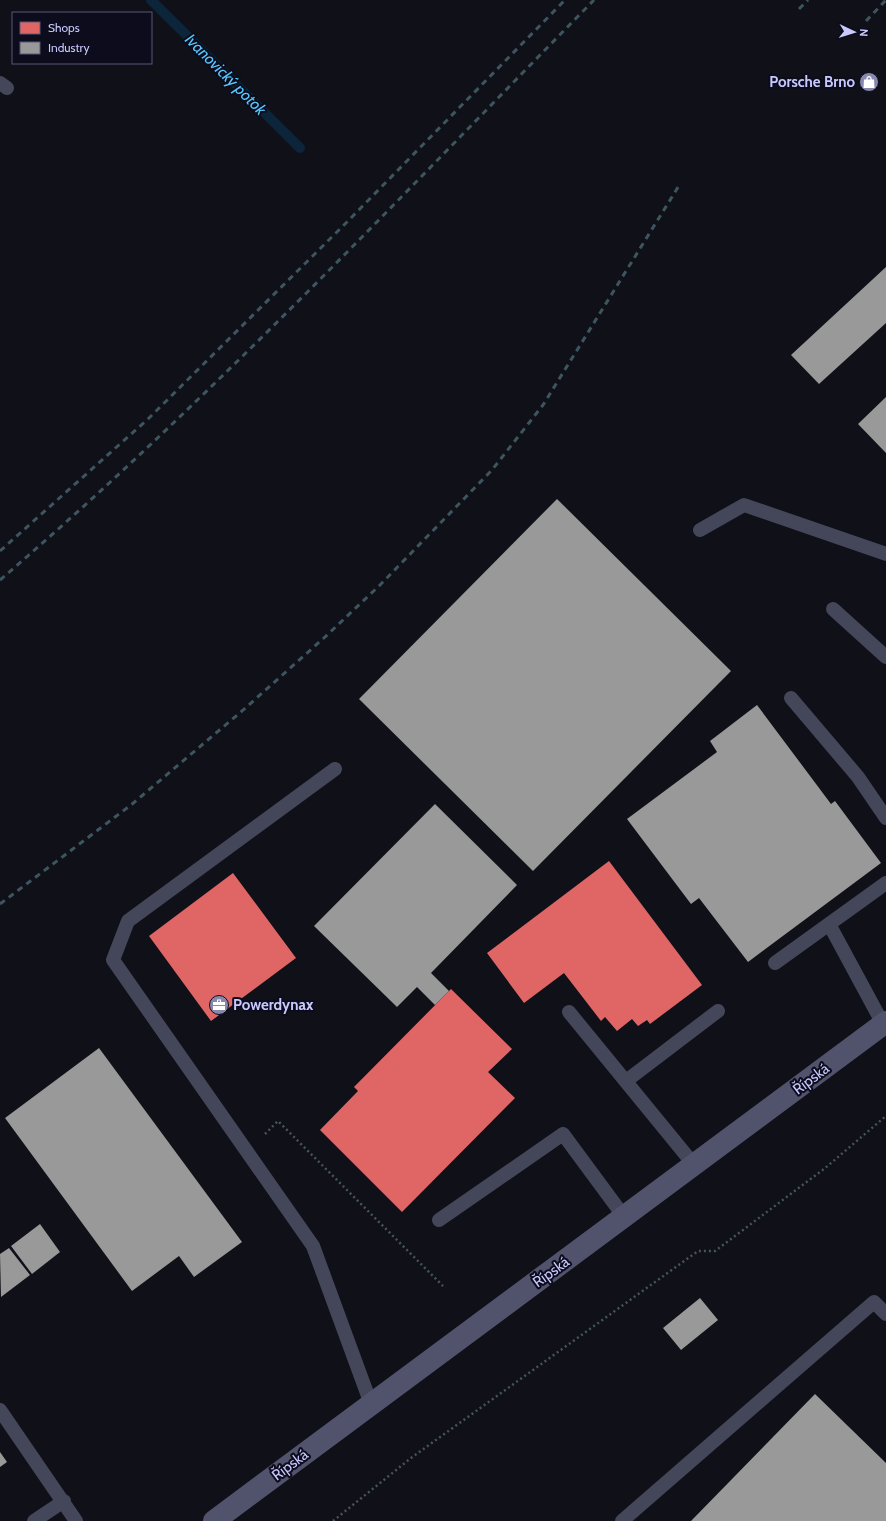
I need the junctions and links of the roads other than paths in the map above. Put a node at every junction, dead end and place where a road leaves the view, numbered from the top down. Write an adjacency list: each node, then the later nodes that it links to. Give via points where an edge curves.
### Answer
1 (700, 530): 2 (lane, via 744,505)
2 (886, 554)
3 (833, 609): 4 (lane)
4 (886, 657)
5 (791, 698): 7 (lane, via 858,777)
6 (335, 769): 19 (lane, via 128,921 113,960 313,1246)
7 (886, 818)
8 (886, 883): 9 (lane)
9 (829, 924): 10 (lane); 13 (lane)
10 (775, 963)
11 (718, 1011): 14 (lane)
12 (569, 1012): 14 (lane)
13 (885, 1023): 15 (street, Řípská)
14 (626, 1081): 15 (lane)
15 (695, 1166): 16 (street, Řípská)
16 (625, 1218): 17 (lane, via 563,1134); 19 (street, Řípská)
17 (439, 1220)
18 (886, 1314): 25 (lane, via 874,1302)
19 (371, 1404): 24 (street, Řípská)
20 (0, 1410): 21 (lane)
21 (64, 1501): 22 (lane); 23 (lane)
22 (34, 1521)
23 (76, 1521)
24 (214, 1521)
25 (622, 1521)

